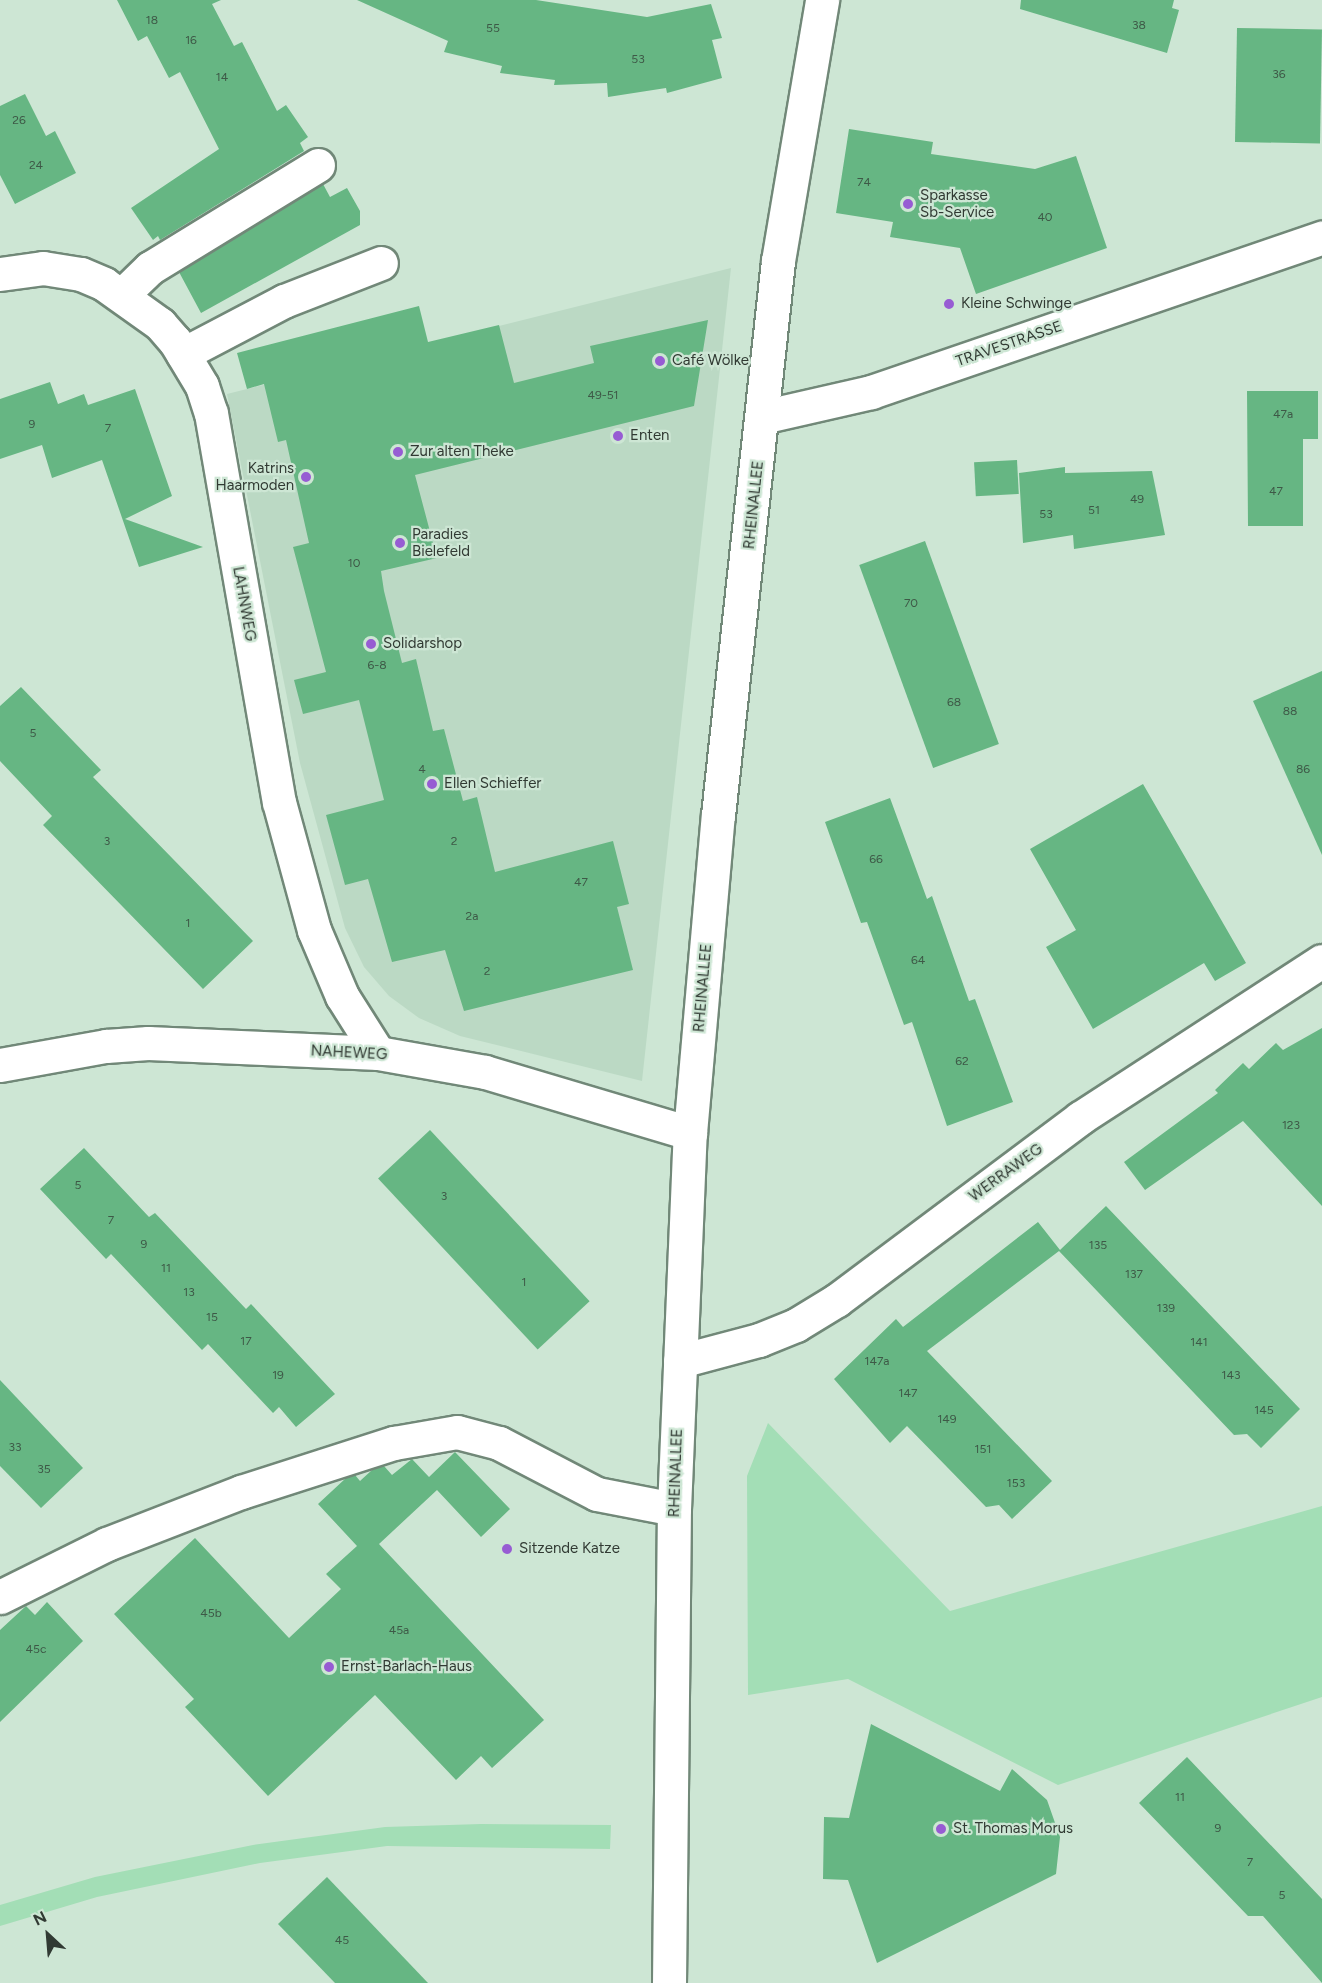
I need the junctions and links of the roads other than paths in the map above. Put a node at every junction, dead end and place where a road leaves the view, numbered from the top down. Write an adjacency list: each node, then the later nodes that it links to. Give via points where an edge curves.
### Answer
1 (822, 0): 8 (street, RHEINALLEE, via 778,261)
2 (318, 165): 6 (street, via 150,268)
3 (1322, 238): 8 (street, TRAVESTRASSE, via 871,392)
4 (381, 263): 7 (street, via 284,300)
5 (0, 274): 6 (street, LAHNWEG, via 43,268 81,274)
6 (122, 295): 7 (street, LAHNWEG, via 160,324)
7 (183, 354): 10 (street, LAHNWEG, via 211,413 279,802 304,898 342,996)
8 (762, 417): 12 (street, RHEINALLEE, via 718,814)
9 (1322, 961): 13 (street, WERRAWEG, via 1080,1119 837,1300 796,1325 759,1340)
10 (378, 1053): 11 (street, NAHEWEG, via 148,1043 106,1046); 12 (street, NAHEWEG, via 484,1072)
11 (0, 1065)
12 (690, 1133): 13 (street, RHEINALLEE)
13 (680, 1361): 14 (street, RHEINALLEE)
14 (675, 1509): 15 (street, via 597,1494 499,1443 457,1432 394,1443 219,1500 107,1544); 16 (street, RHEINALLEE)
15 (0, 1597)
16 (669, 1983)

